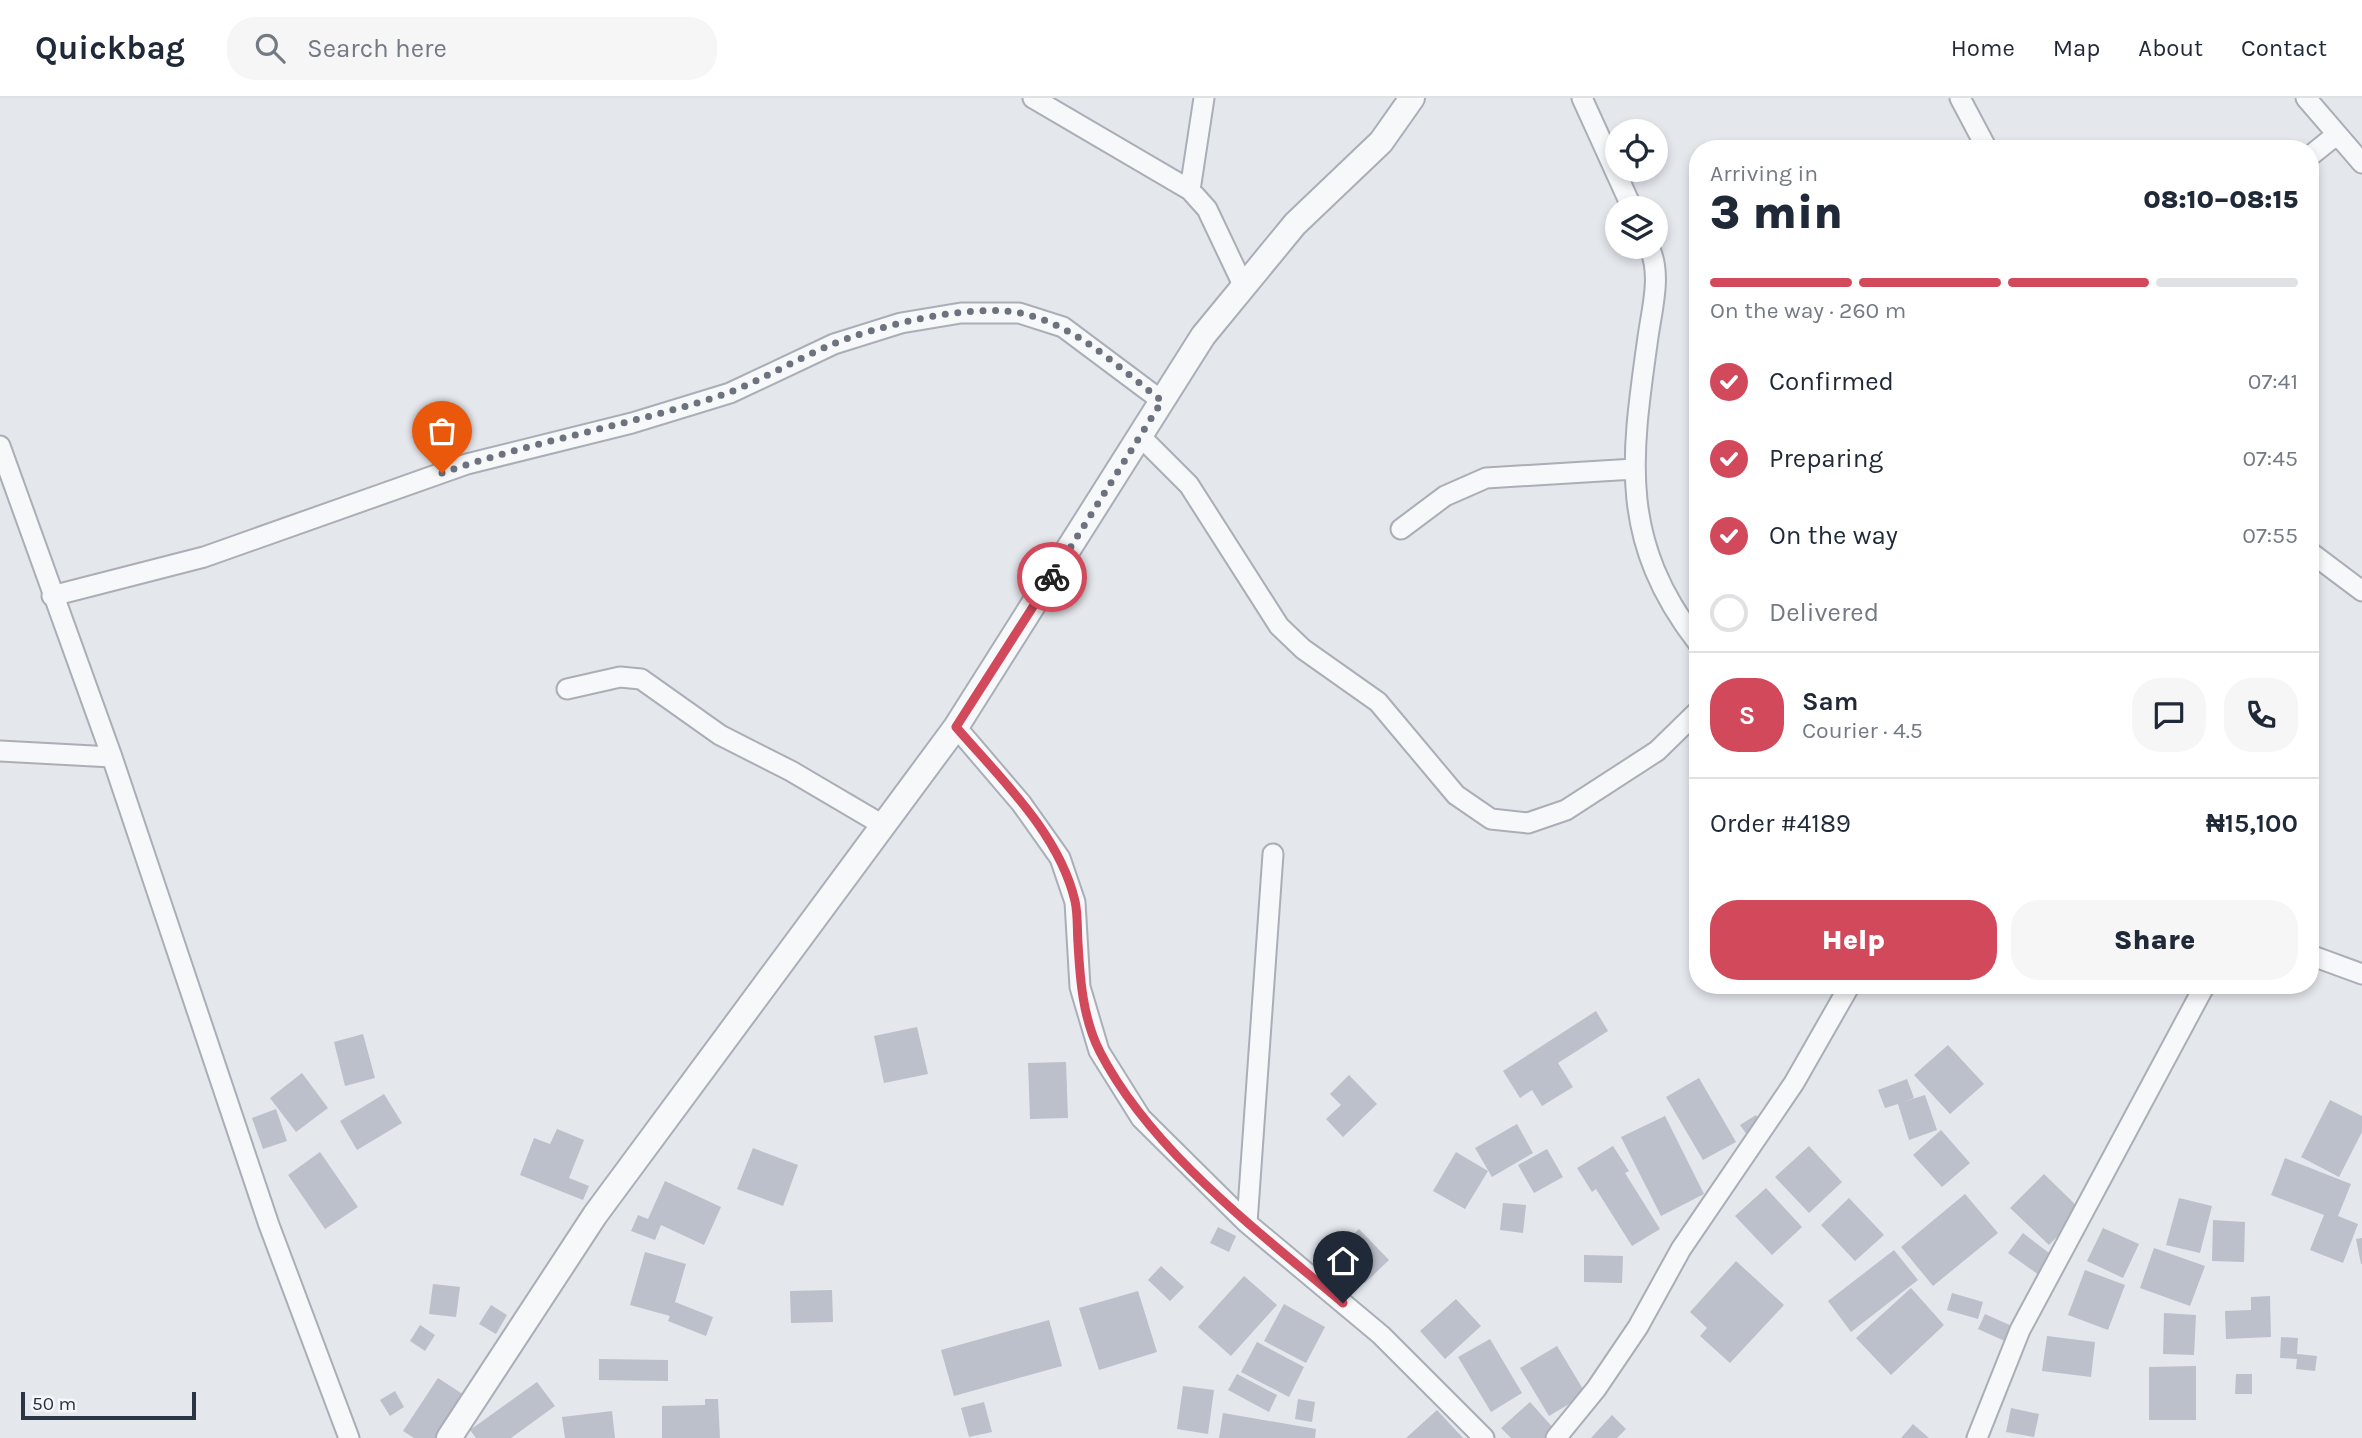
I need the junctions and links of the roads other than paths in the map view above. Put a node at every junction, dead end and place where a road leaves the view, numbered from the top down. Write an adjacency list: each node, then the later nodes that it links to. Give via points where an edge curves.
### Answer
1 (1033, 98): 11 (street)
2 (1204, 98): 11 (street)
3 (1412, 98): 14 (street, via 1381,142 1295,224)
4 (1582, 98): 12 (street)
5 (1960, 98): 8 (street)
6 (2306, 98): 7 (street)
7 (2336, 135): 9 (street); 10 (street)
8 (1982, 140)
9 (2319, 149)
10 (2362, 163)
11 (1190, 190): 14 (street, via 1207,209)
12 (1627, 196)
13 (1652, 259): 18 (street, via 1656,278)
14 (1243, 285): 15 (street, via 1203,336)
15 (1162, 401): 16 (street); 22 (street, via 1063,327 1018,313 961,313 901,323 834,344 730,393 467,464 204,556)
16 (1141, 438): 25 (street, via 1189,485 1279,626 1303,649 1378,702 1456,795 1491,819 1528,823 1566,810 1657,751); 26 (street)
17 (0, 446): 22 (street)
18 (1634, 469): 19 (street, via 1486,478 1445,496); 23 (street, via 1644,544 1673,609)
19 (1401, 529)
20 (2319, 560): 21 (street)
21 (2362, 591)
22 (52, 596): 28 (street)
23 (1689, 620)
24 (568, 689): 29 (street, via 620,677 641,679 720,735)
25 (1689, 720)
26 (956, 727): 29 (street); 35 (street, via 1021,803 1060,858 1075,902 1080,987 1099,1051 1141,1118)
27 (0, 751): 28 (street)
28 (112, 757): 36 (street, via 269,1225)
29 (881, 824): 37 (street, via 596,1215)
30 (1273, 854): 35 (street)
31 (2319, 958): 32 (street)
32 (2362, 974)
33 (1845, 994): 39 (street, via 1794,1083 1681,1249 1638,1327 1596,1390)
34 (2200, 994): 40 (street, via 2020,1330)
35 (1247, 1223): 38 (street, via 1381,1335)
36 (349, 1438)
37 (449, 1438)
38 (1484, 1438)
39 (1556, 1438)
40 (1977, 1438)

